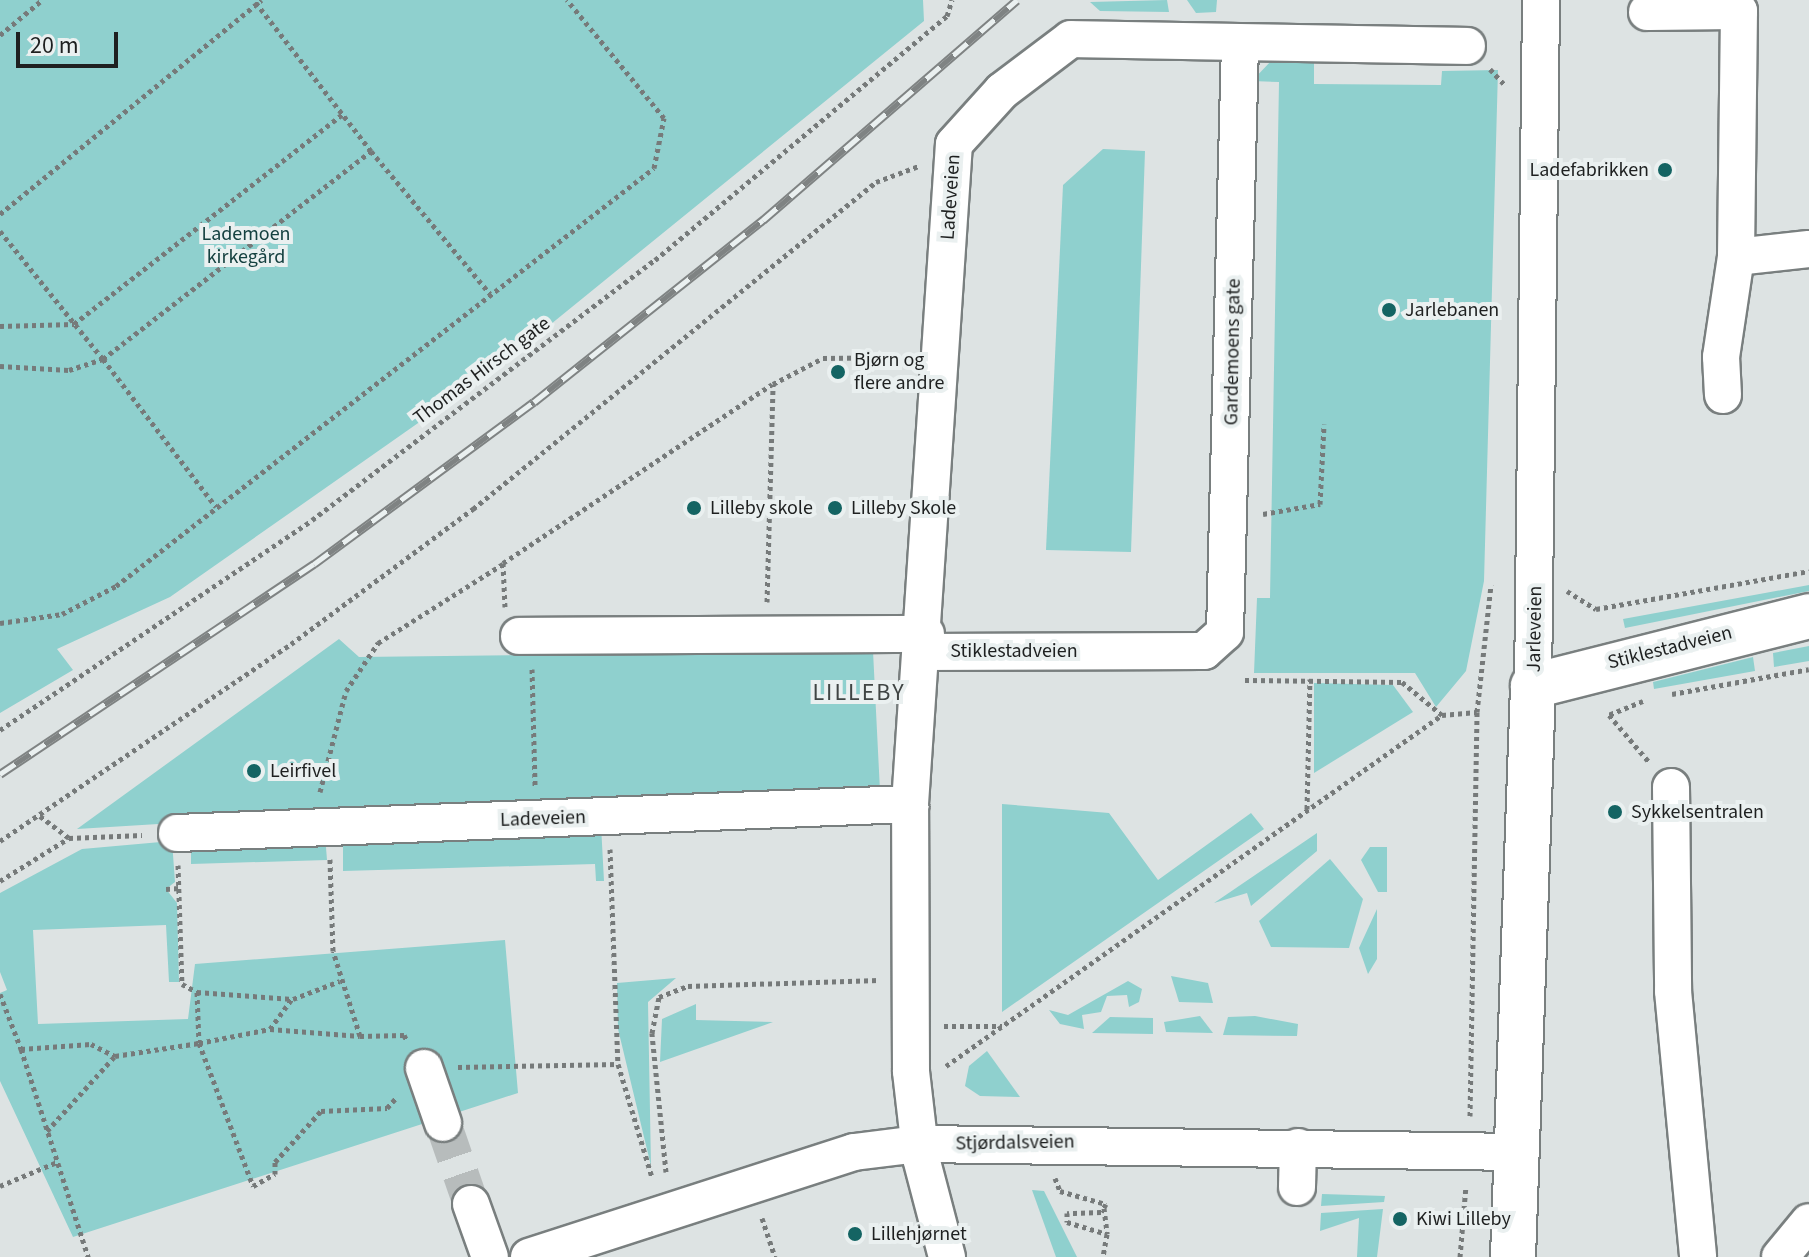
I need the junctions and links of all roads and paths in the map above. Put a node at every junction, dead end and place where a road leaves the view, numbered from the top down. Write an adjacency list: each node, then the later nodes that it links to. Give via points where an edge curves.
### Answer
1 (42, 0): 7 (path)
2 (567, 0): 17 (path, via 664,118 654,168)
3 (952, 0): 46 (path, Thomas Hirsch gate, via 947,16 655,260 312,520)
4 (1541, 0): 41 (street, Jarleveien)
5 (257, 1): 10 (path); 13 (path)
6 (1647, 12): 16 (street, via 1739,11)
7 (0, 35)
8 (1240, 43): 9 (street, Ladeveien); 12 (street, Ladeveien, via 1057,43 962,128); 27 (street, Gardemoens gate)
9 (1467, 46)
10 (343, 114): 11 (path); 18 (path)
11 (371, 151): 17 (path); 20 (path)
12 (952, 163): 21 (street, Ladeveien); 50 (path, via 894,170 876,182 473,509)
13 (0, 214)
14 (0, 231): 18 (path)
15 (1809, 249): 16 (street)
16 (1736, 257): 24 (street, via 1721,357)
17 (490, 294): 26 (path)
18 (74, 324): 19 (path); 20 (path)
19 (0, 326)
20 (103, 359): 22 (path, via 69,370); 26 (path)
21 (941, 359): 23 (path, via 823,358); 36 (street, Ladeveien)
22 (0, 366)
23 (773, 384): 28 (path); 34 (path)
24 (1723, 395)
25 (1324, 424): 27 (path, via 1320,504)
26 (216, 507): 33 (path, via 116,586 62,614)
27 (1230, 517): 37 (street, Gardemoens gate, via 1225,632)
28 (503, 563): 35 (path, via 506,624); 53 (path, via 378,643 346,691)
29 (1809, 571): 31 (path, via 1596,609)
30 (1491, 585): 44 (path)
31 (1567, 591)
32 (1809, 616): 41 (main road, Stiklestadveien)
33 (0, 623)
34 (766, 630): 35 (street, Stiklestadveien); 36 (street, Stiklestadveien)
35 (525, 636): 52 (path)
36 (924, 643): 37 (street, Stiklestadveien); 48 (street, Ladeveien)
37 (1204, 651)
38 (1809, 669): 42 (path)
39 (1310, 679): 40 (path); 45 (path, via 1402,682); 49 (path)
40 (1245, 680)
41 (1533, 686): 79 (main road, Jarleveien)
42 (1666, 695)
43 (1651, 698): 47 (path, via 1609,715)
44 (1477, 712): 45 (path); 78 (path)
45 (1442, 715): 49 (path)
46 (0, 730)
47 (1671, 787): 99 (street, via 1673,991)
48 (910, 804): 51 (street, Ladeveien); 65 (street, Ladeveien)
49 (1307, 809): 66 (path)
50 (40, 816): 55 (path); 56 (path)
51 (609, 816): 52 (street, Ladeveien); 71 (path)
52 (535, 819): 53 (street, Ladeveien)
53 (320, 827): 54 (street, Ladeveien); 61 (path)
54 (177, 833): 55 (path); 58 (path)
55 (69, 838): 57 (path)
56 (0, 841)
57 (0, 881)
58 (179, 888): 59 (path); 62 (path, via 182,984)
59 (166, 889)
60 (884, 979): 81 (path, via 688,986 659,997 652,1033)
61 (340, 981): 64 (path); 67 (path, via 360,1036)
62 (197, 992): 64 (path); 68 (path)
63 (0, 994): 69 (path)
64 (293, 999): 67 (path)
65 (911, 1026): 66 (path); 76 (street, Ladeveien)
66 (1003, 1026): 73 (path)
67 (270, 1029): 68 (path)
68 (199, 1043): 70 (path); 72 (path, via 253,1186 275,1174 275,1162 321,1111 387,1108)
69 (21, 1049): 70 (path, via 91,1044); 75 (path)
70 (115, 1056): 75 (path)
71 (618, 1064): 72 (path); 83 (path)
72 (424, 1068): 74 (street)
73 (941, 1069)
74 (443, 1123)
75 (47, 1131): 80 (path)
76 (918, 1144): 77 (street, Stjørdalsveien); 93 (street, Stjørdalsveien, via 854,1152); 95 (street, Ladeveien)
77 (1298, 1147): 78 (street, Stjørdalsveien); 85 (street)
78 (1469, 1152): 79 (street, Stjørdalsveien); 97 (path)
79 (1518, 1152): 98 (main road, Jarleveien)
80 (57, 1162): 84 (path); 91 (path)
81 (666, 1172)
82 (1054, 1173): 87 (path, via 1060,1191)
83 (652, 1177)
84 (0, 1186)
85 (1297, 1187)
86 (471, 1204): 92 (street)
87 (1103, 1207): 90 (path); 90 (path, via 1067,1213 1067,1222)
88 (762, 1218): 94 (path)
89 (1809, 1222): 100 (street)
90 (1107, 1234): 96 (path)
91 (88, 1257)
92 (490, 1257)
93 (529, 1257)
94 (775, 1257)
95 (947, 1257)
96 (1103, 1257)
97 (1460, 1257)
98 (1513, 1257)
99 (1698, 1257)
100 (1780, 1257)

